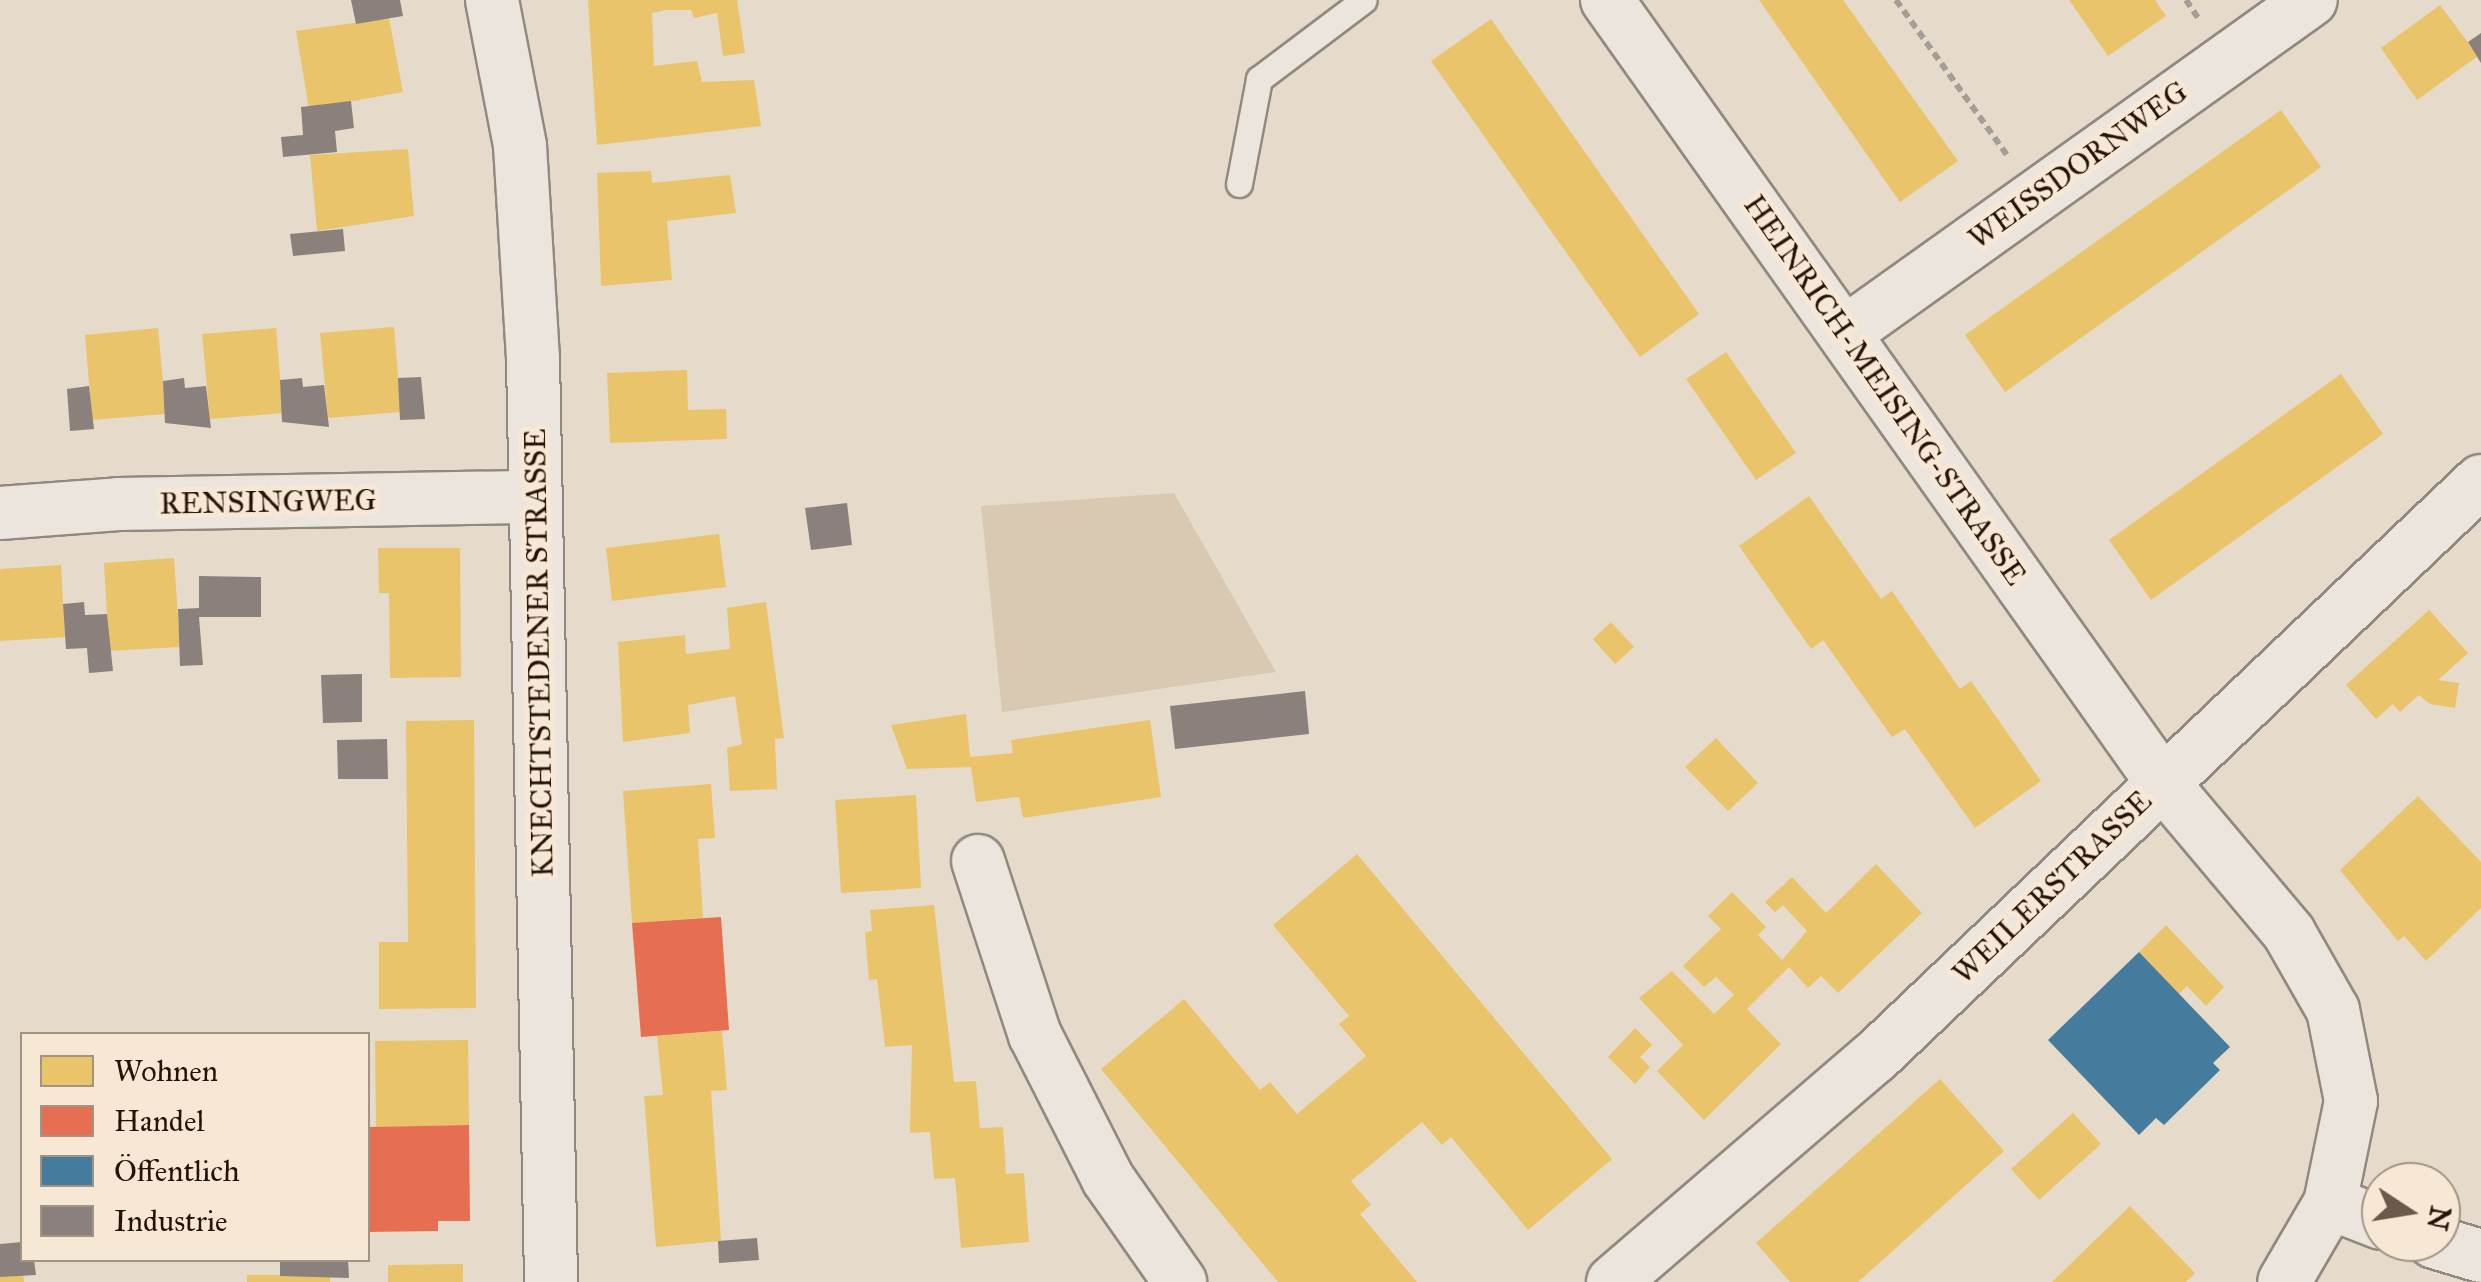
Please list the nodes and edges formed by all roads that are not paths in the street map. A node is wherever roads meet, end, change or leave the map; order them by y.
1 (1364, 0) edge
2 (1606, 0) edge
3 (2311, 0) edge
4 (497, 9) edge
5 (1240, 184) dead end
6 (1846, 332) junction
7 (2481, 480) edge
8 (536, 498) junction
9 (0, 512) edge
10 (2162, 782) junction
11 (978, 862) dead end
12 (2330, 1204) junction
13 (2361, 1216) edge
14 (551, 1282) edge
15 (1180, 1282) edge
16 (1613, 1282) edge
17 (2284, 1282) edge

1 - 5 lane
2 - 6 street, HEINRICH-MEISING-STRASSE
3 - 6 street, WEISSDORNWEG
4 - 8 street, KNECHTSTEDENER STRASSE
6 - 10 street, HEINRICH-MEISING-STRASSE
7 - 10 street, WEILERSTRASSE
8 - 9 street, RENSINGWEG
8 - 14 street, KNECHTSTEDENER STRASSE
10 - 12 street, HEINRICH-MEISING-STRASSE
10 - 16 street, WEILERSTRASSE
11 - 15 street
12 - 13 street
12 - 17 street, HEINRICH-MEISING-STRASSE

